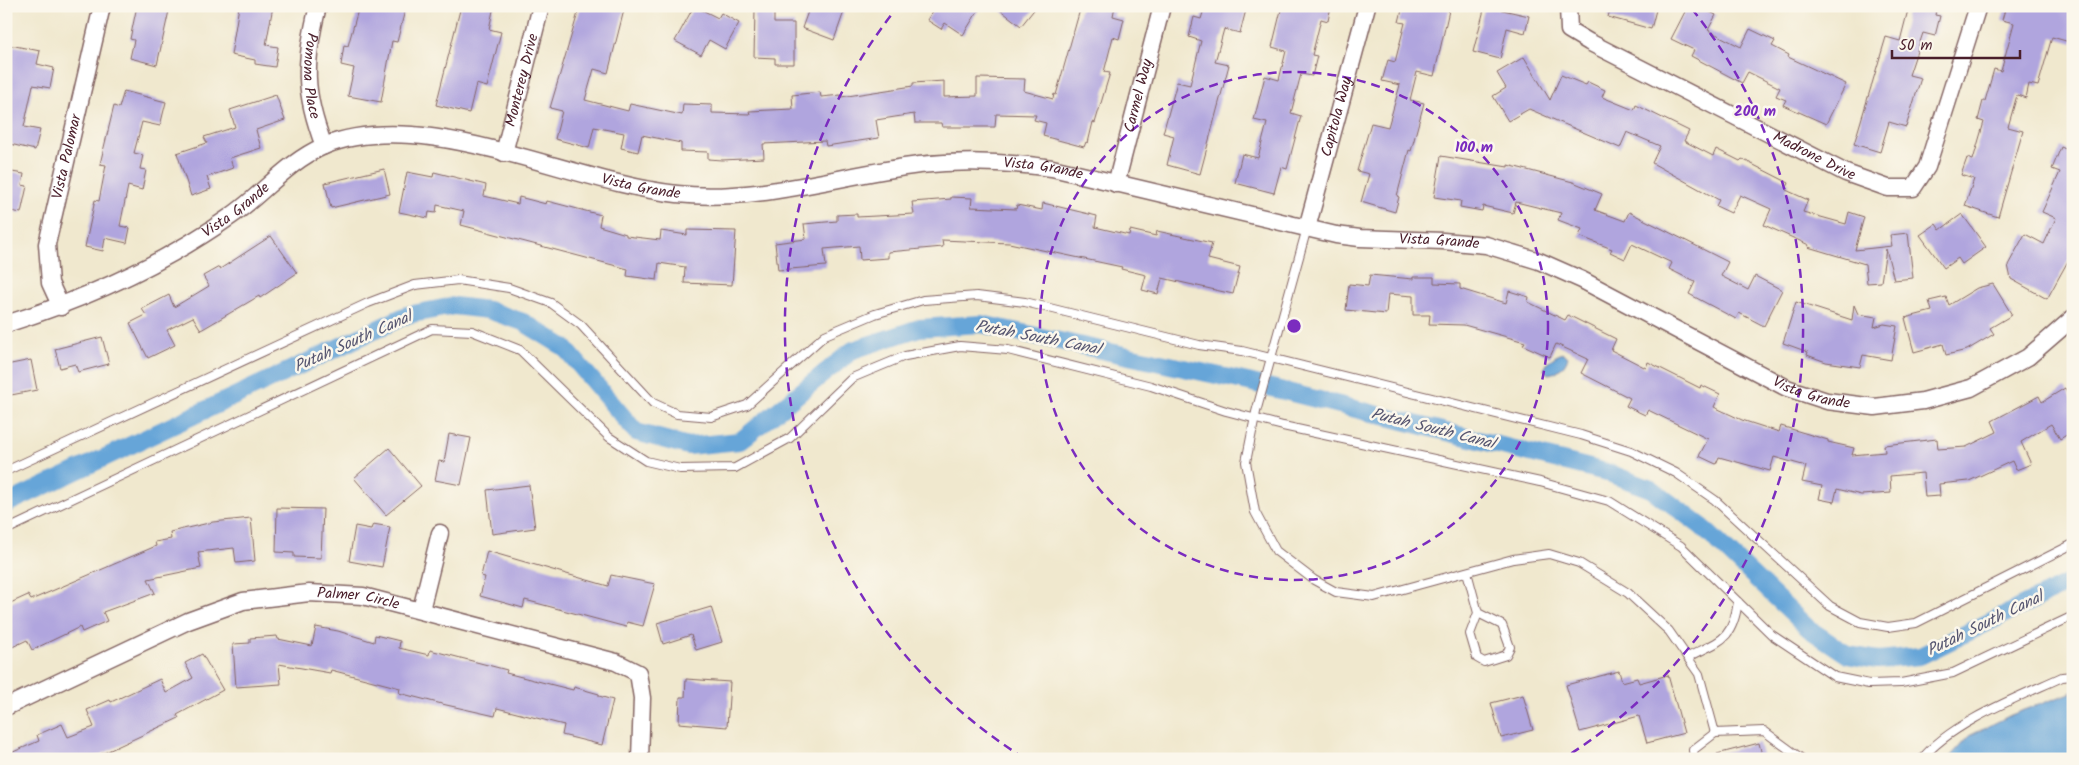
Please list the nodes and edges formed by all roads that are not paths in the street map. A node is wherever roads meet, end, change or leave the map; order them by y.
1 (102, 6) edge
2 (318, 6) edge
3 (541, 6) edge
4 (1162, 6) edge
5 (1367, 6) edge
6 (1568, 6) edge
7 (1978, 6) edge
8 (324, 146) junction
9 (504, 153) junction
10 (1116, 184) junction
11 (1307, 228) junction
12 (60, 307) junction
13 (2073, 318) edge
14 (6, 324) edge
15 (1271, 357) junction
16 (1256, 414) junction
17 (6, 471) edge
18 (6, 530) edge
19 (440, 533) dead end
20 (2073, 544) edge
21 (1467, 572) junction
22 (1738, 602) junction
23 (421, 610) junction
24 (1478, 613) junction
25 (2073, 616) edge
26 (1688, 657) junction
27 (2073, 676) edge
28 (6, 707) edge
29 (1715, 733) junction
30 (640, 759) edge
31 (1694, 759) edge
32 (1802, 759) edge
33 (1922, 759) edge

1 - 12 street, Vista Palomar
2 - 8 street, Pomona Place
3 - 9 street, Monterey Drive
4 - 10 street, Carmel Way
5 - 11 street, Capitola Way
6 - 7 street, Madrone Drive
8 - 9 street, Vista Grande
8 - 12 street, Vista Grande
9 - 10 street, Vista Grande
10 - 11 street, Vista Grande
11 - 13 street, Vista Grande
11 - 15 lane
12 - 14 street, Vista Grande
15 - 16 lane
15 - 17 lane
15 - 20 lane
16 - 18 lane
16 - 21 lane
16 - 22 lane
19 - 23 street
21 - 24 lane
21 - 26 lane
22 - 25 lane
22 - 26 lane
23 - 28 street, Palmer Circle
23 - 30 street, Palmer Circle
24 - 24 lane
26 - 29 lane
27 - 33 lane
29 - 31 lane
29 - 32 lane

